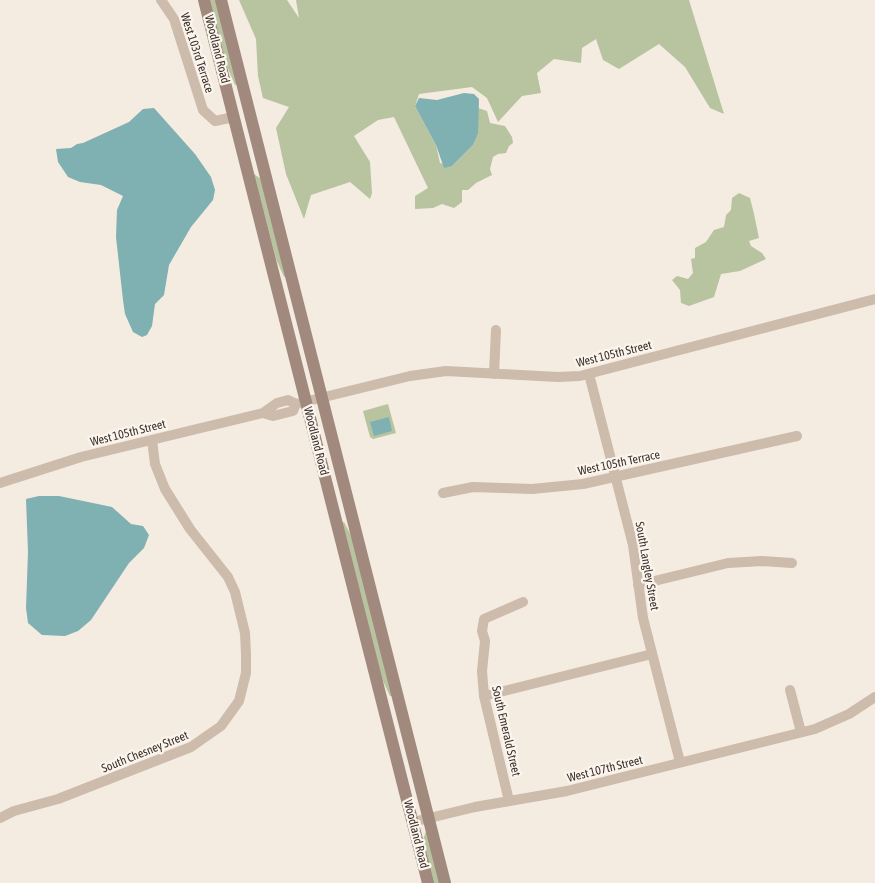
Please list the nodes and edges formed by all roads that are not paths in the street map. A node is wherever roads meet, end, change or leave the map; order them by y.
1 (161, 0) edge
2 (204, 0) edge
3 (221, 0) edge
4 (234, 117) junction
5 (241, 143) junction
6 (262, 162) junction
7 (875, 300) edge
8 (496, 330) dead end
9 (494, 374) junction
10 (589, 374) junction
11 (322, 398) junction
12 (302, 403) junction
13 (797, 436) dead end
14 (152, 440) junction
15 (615, 476) junction
16 (0, 483) edge
17 (443, 494) dead end
18 (792, 563) dead end
19 (638, 585) junction
20 (522, 602) dead end
21 (652, 654) junction
22 (790, 690) dead end
23 (484, 696) junction
24 (875, 697) edge
25 (801, 732) junction
26 (680, 762) junction
27 (509, 801) junction
28 (0, 818) edge
29 (429, 819) junction
30 (413, 822) junction
31 (428, 883) edge
32 (445, 883) edge

1 - 4 street, West 103rd Terrace
2 - 4 main road, Woodland Road
3 - 6 main road, Woodland Road
4 - 5 main road, Woodland Road
5 - 6 main road
5 - 12 main road, Woodland Road
6 - 11 main road, Woodland Road
7 - 10 street, West 105th Street
8 - 9 street
9 - 10 street, West 105th Street
9 - 11 street, West 105th Street
10 - 15 street, South Langley Street
11 - 12 street, West 105th Street
11 - 29 main road, Woodland Road
12 - 14 street, West 105th Street
12 - 30 main road, Woodland Road
13 - 15 street, West 105th Terrace
14 - 16 street, West 105th Street
14 - 28 street, South Chesney Street
15 - 17 street, West 105th Terrace
15 - 19 street, South Langley Street
18 - 19 street
19 - 21 street, South Langley Street
20 - 23 street, South Emerald Street
21 - 23 street
21 - 26 street, South Langley Street
22 - 25 street
23 - 27 street, South Emerald Street
24 - 25 street, West 107th Street
25 - 26 street, West 107th Street
26 - 27 street, West 107th Street
27 - 29 street, West 107th Street
29 - 30 street, West 107th Street
29 - 32 main road, Woodland Road
30 - 31 main road, Woodland Road

